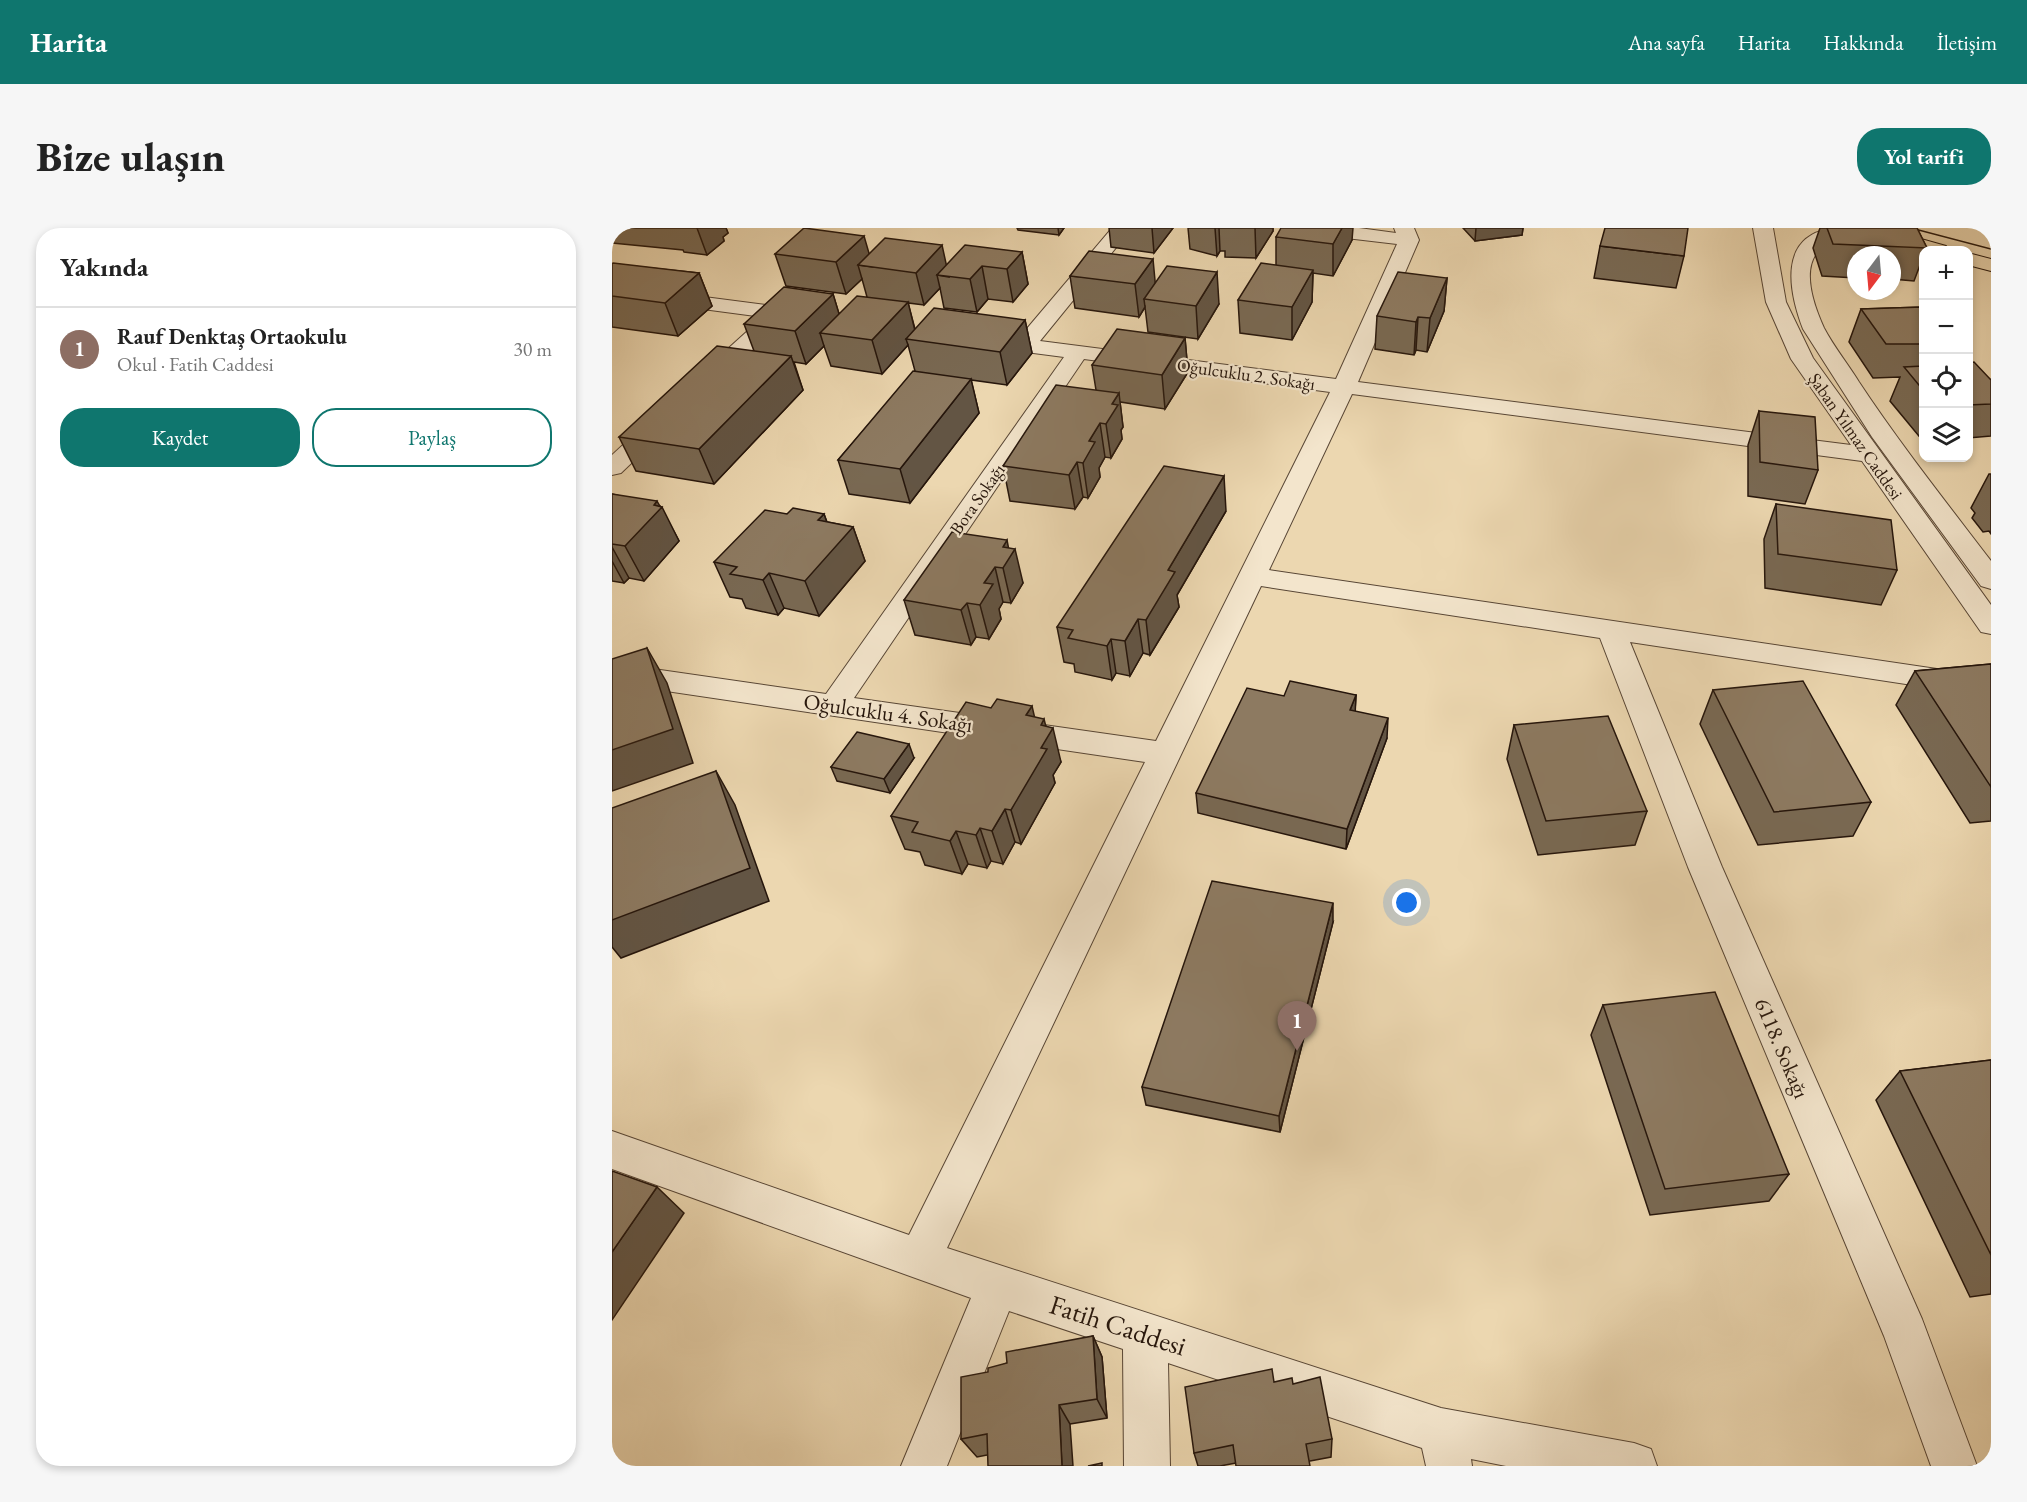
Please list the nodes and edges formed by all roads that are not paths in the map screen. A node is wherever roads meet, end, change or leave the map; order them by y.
1 (1122, 228) edge
2 (1312, 228) edge
3 (1763, 228) edge
4 (1864, 229) edge
5 (1407, 234) edge
6 (1925, 246) edge
7 (1973, 260) edge
8 (1991, 265) edge
9 (612, 291) edge
10 (780, 313) junction
11 (827, 319) edge
12 (967, 338) edge
13 (1025, 345) junction
14 (1078, 352) junction
15 (1344, 387) junction
16 (696, 390) edge
17 (679, 406) edge
18 (1869, 455) junction
19 (612, 468) edge
20 (1252, 576) junction
21 (1991, 580) edge
22 (1991, 625) edge
23 (1611, 630) junction
24 (612, 673) edge
25 (1991, 687) edge
26 (834, 705) junction
27 (1165, 754) junction
28 (612, 1150) edge
29 (919, 1260) junction
30 (997, 1286) junction
31 (1145, 1334) junction
32 (1445, 1449) edge
33 (924, 1466) edge
34 (1148, 1466) edge
35 (1634, 1466) edge
36 (1954, 1466) edge

1 - 13 street
2 - 5 street
3 - 18 street, Şaban Yılmaz Caddesi
4 - 6 main road
4 - 21 street, Şaban Yılmaz Caddesi
5 - 15 street
7 - 8 main road
9 - 10 street
10 - 11 street
10 - 16 street
12 - 13 street, Oğulcuklu 2. Sokağı
13 - 14 street, Oğulcuklu 2. Sokağı
14 - 15 street, Oğulcuklu 2. Sokağı
14 - 26 street, Bora Sokağı
15 - 18 street, Oğulcuklu 2. Sokağı
15 - 20 street
17 - 19 street
18 - 22 street, Şaban Yılmaz Caddesi
20 - 23 street
20 - 27 street
23 - 25 street
23 - 36 street, 6118. Sokağı
24 - 26 street, Oğulcuklu 4. Sokağı
26 - 27 street, Oğulcuklu 4. Sokağı
27 - 29 street
28 - 29 street, Fatih Caddesi
29 - 30 street, Fatih Caddesi
30 - 31 street, Fatih Caddesi
30 - 33 street
31 - 32 street, Fatih Caddesi
31 - 34 street
32 - 35 street, Fatih Caddesi

